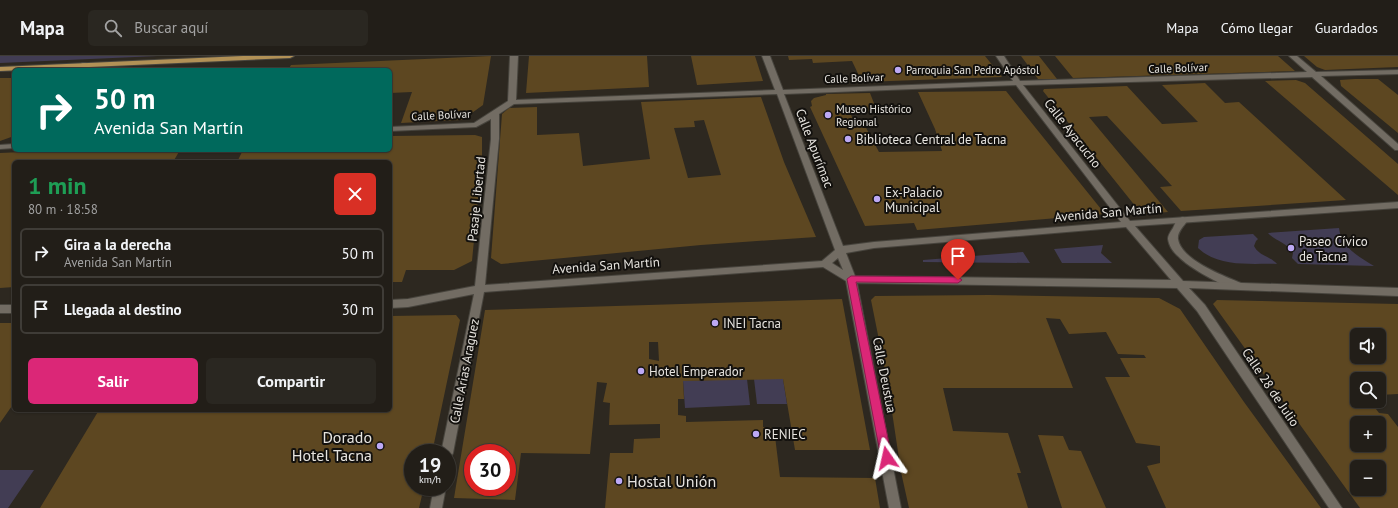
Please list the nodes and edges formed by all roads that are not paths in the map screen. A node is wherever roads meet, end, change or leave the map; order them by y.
1 (290, 56) edge
2 (514, 56) edge
3 (766, 56) edge
4 (1000, 56) edge
5 (1293, 56) edge
6 (83, 68) edge
7 (0, 69) edge
8 (12, 69) edge
9 (1398, 72) edge
10 (1315, 75) junction
11 (1018, 83) junction
12 (779, 92) junction
13 (512, 102) junction
14 (495, 113) junction
15 (392, 129) edge
16 (12, 146) edge
17 (0, 147) edge
18 (1398, 148) edge
19 (1398, 205) edge
20 (1183, 220) junction
21 (1128, 224) junction
22 (841, 250) junction
23 (825, 264) junction
24 (851, 279) junction
25 (1180, 284) junction
26 (1237, 286) junction
27 (480, 288) junction
28 (1398, 292) edge
29 (392, 304) edge
30 (0, 309) edge
31 (12, 309) edge
32 (449, 444) edge
33 (438, 496) edge
34 (436, 508) edge
35 (895, 508) edge
36 (1336, 508) edge

1 - 6 main road
2 - 13 street
3 - 12 street, Calle Apurímac
4 - 11 street, Calle Ayacucho
5 - 10 street
7 - 8 main road
9 - 10 street, Calle Bolívar
10 - 11 street, Calle Bolívar
10 - 18 street
11 - 12 street, Calle Bolívar
11 - 21 street, Calle Ayacucho
12 - 13 street, Calle Bolívar
12 - 22 street, Calle Apurímac
13 - 14 street, Calle Bolívar
14 - 15 street, Calle Bolívar
14 - 27 street, Pasaje Libertad
16 - 17 street
19 - 20 street, Avenida San Martín
20 - 21 street, Avenida San Martín
20 - 26 street
21 - 22 street, Avenida San Martín
21 - 25 street, Calle Ayacucho
22 - 23 street
22 - 24 street, Calle Deustua
23 - 24 street
23 - 27 street, Avenida San Martín
24 - 25 street
24 - 35 street, Calle Deustua
25 - 26 street
25 - 36 street, Calle 28 de Julio
26 - 28 street
27 - 29 street, Avenida San Martín
27 - 32 street, Calle Arias Araguez
30 - 31 street
33 - 34 street

